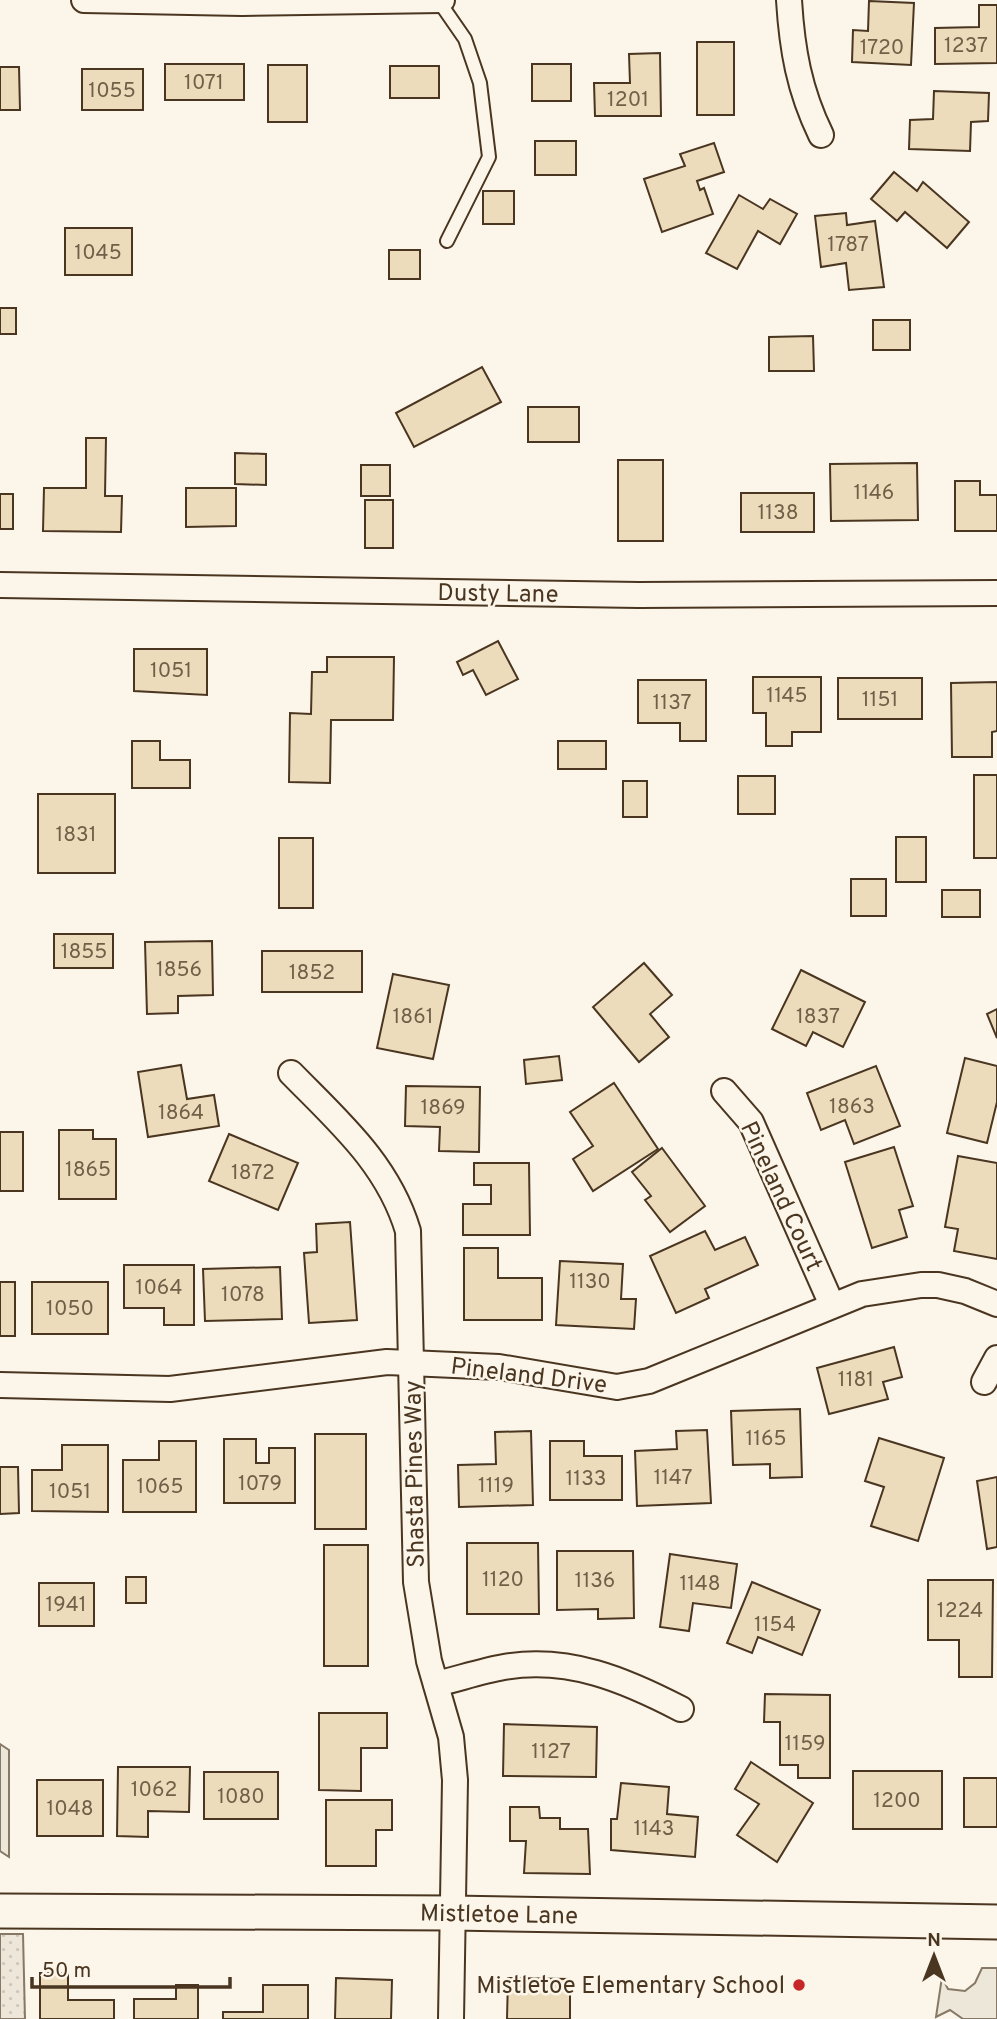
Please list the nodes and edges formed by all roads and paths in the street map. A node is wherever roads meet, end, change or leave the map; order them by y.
1 (83, 0) edge
2 (440, 0) edge
3 (789, 0) edge
4 (821, 135) dead end
5 (447, 241) dead end
6 (0, 585) edge
7 (997, 593) edge
8 (291, 1073) dead end
9 (724, 1091) dead end
10 (997, 1304) edge
11 (832, 1305) junction
12 (997, 1358) edge
13 (411, 1362) junction
14 (984, 1382) dead end
15 (0, 1385) edge
16 (436, 1684) junction
17 (681, 1709) dead end
18 (0, 1911) edge
19 (452, 1913) junction
20 (997, 1922) edge
21 (451, 2019) edge

1 - 2 street
2 - 5 lane
3 - 4 street
6 - 7 street, Dusty Lane
8 - 13 street, Shasta Pines Way
9 - 11 street, Pineland Court
10 - 11 street, Pineland Drive
11 - 13 street, Pineland Drive
12 - 14 street
13 - 15 street, Pineland Drive
13 - 16 street, Shasta Pines Way
16 - 17 street
16 - 19 street, Shasta Pines Way
18 - 19 street, Mistletoe Lane
19 - 20 street, Mistletoe Lane
19 - 21 street, Shasta Pines Way

